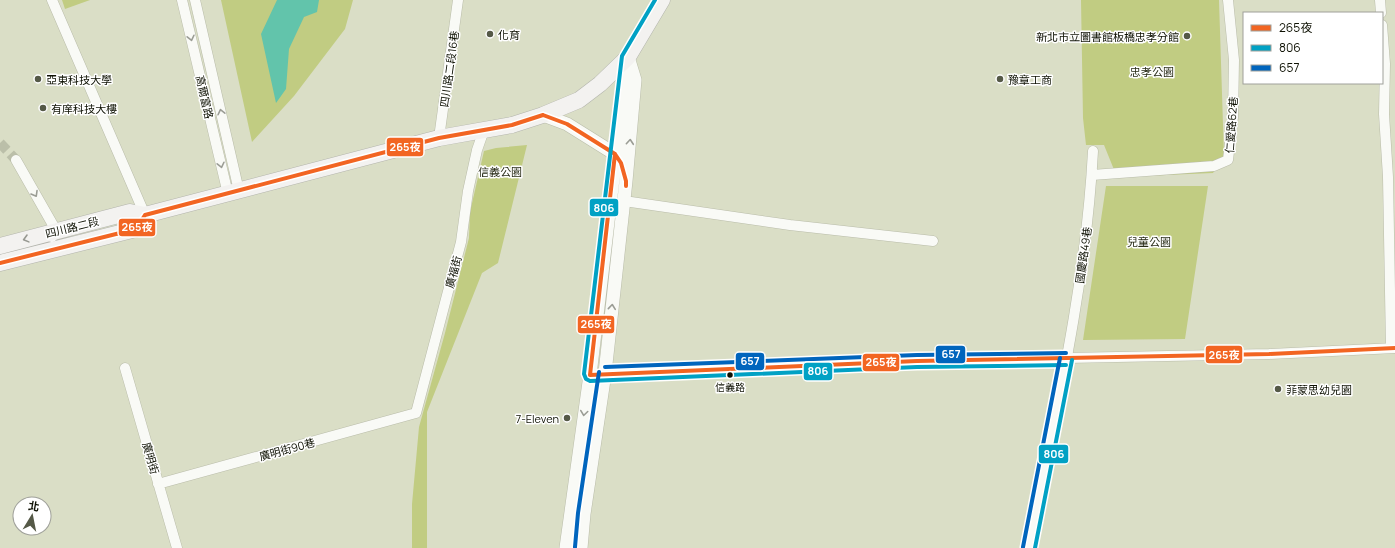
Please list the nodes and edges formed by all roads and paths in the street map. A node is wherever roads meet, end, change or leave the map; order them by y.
1 (52, 0) edge
2 (182, 0) edge
3 (195, 0) edge
4 (458, 0) edge
5 (662, 0) edge
6 (1228, 0) edge
7 (1380, 0) edge
8 (1381, 12) edge
9 (1383, 38) edge
10 (628, 57) junction
11 (543, 116) junction
12 (484, 130) junction
13 (439, 138) junction
14 (1093, 151) dead end
15 (615, 154) junction
16 (16, 160) tunnel mouth
17 (1092, 175) junction
18 (626, 181) junction
19 (234, 192) junction
20 (624, 202) junction
21 (145, 215) junction
22 (53, 232) junction
23 (933, 241) dead end
24 (0, 246) edge
25 (51, 250) junction
26 (0, 263) edge
27 (1393, 348) edge
28 (1066, 359) junction
29 (125, 368) dead end
30 (605, 373) junction
31 (590, 375) junction
32 (416, 413) joint
33 (158, 484) junction
34 (177, 548) edge
35 (566, 548) edge
36 (581, 548) edge
37 (1030, 548) edge

1 - 21 street
2 -> 19 street, 高爾富路
19 -> 3 street, 高爾富路
4 - 13 street, 四川路二段16巷
5 - 10 main road, 四川路二段
6 - 17 street, 仁愛路62巷
7 - 8 street
9 - 27 street
10 - 11 main road, 四川路二段
10 - 15 street
18 -> 10 street
11 - 12 main road, 四川路二段
11 - 15 street
12 - 13 main road, 四川路二段
12 - 32 street, 廣福街
13 - 19 main road, 四川路二段
14 - 17 street, 國慶路49巷
15 - 18 street
15 - 31 street
16 -> 22 street
17 - 28 street, 國慶路49巷
18 - 20 street
19 - 21 main road, 四川路二段
20 - 23 street
30 -> 20 street
21 - 22 main road, 四川路二段
21 - 25 main road, 四川路二段
22 -> 24 main road, 四川路二段
22 - 25 street
25 - 26 main road, 四川路二段
27 - 28 street
28 - 30 street
28 - 37 street, 國慶路49巷
29 - 33 street, 廣明街
30 - 31 street
30 - 36 street
31 -> 35 street
32 - 33 street, 廣明街90巷
33 - 34 street, 廣明街

